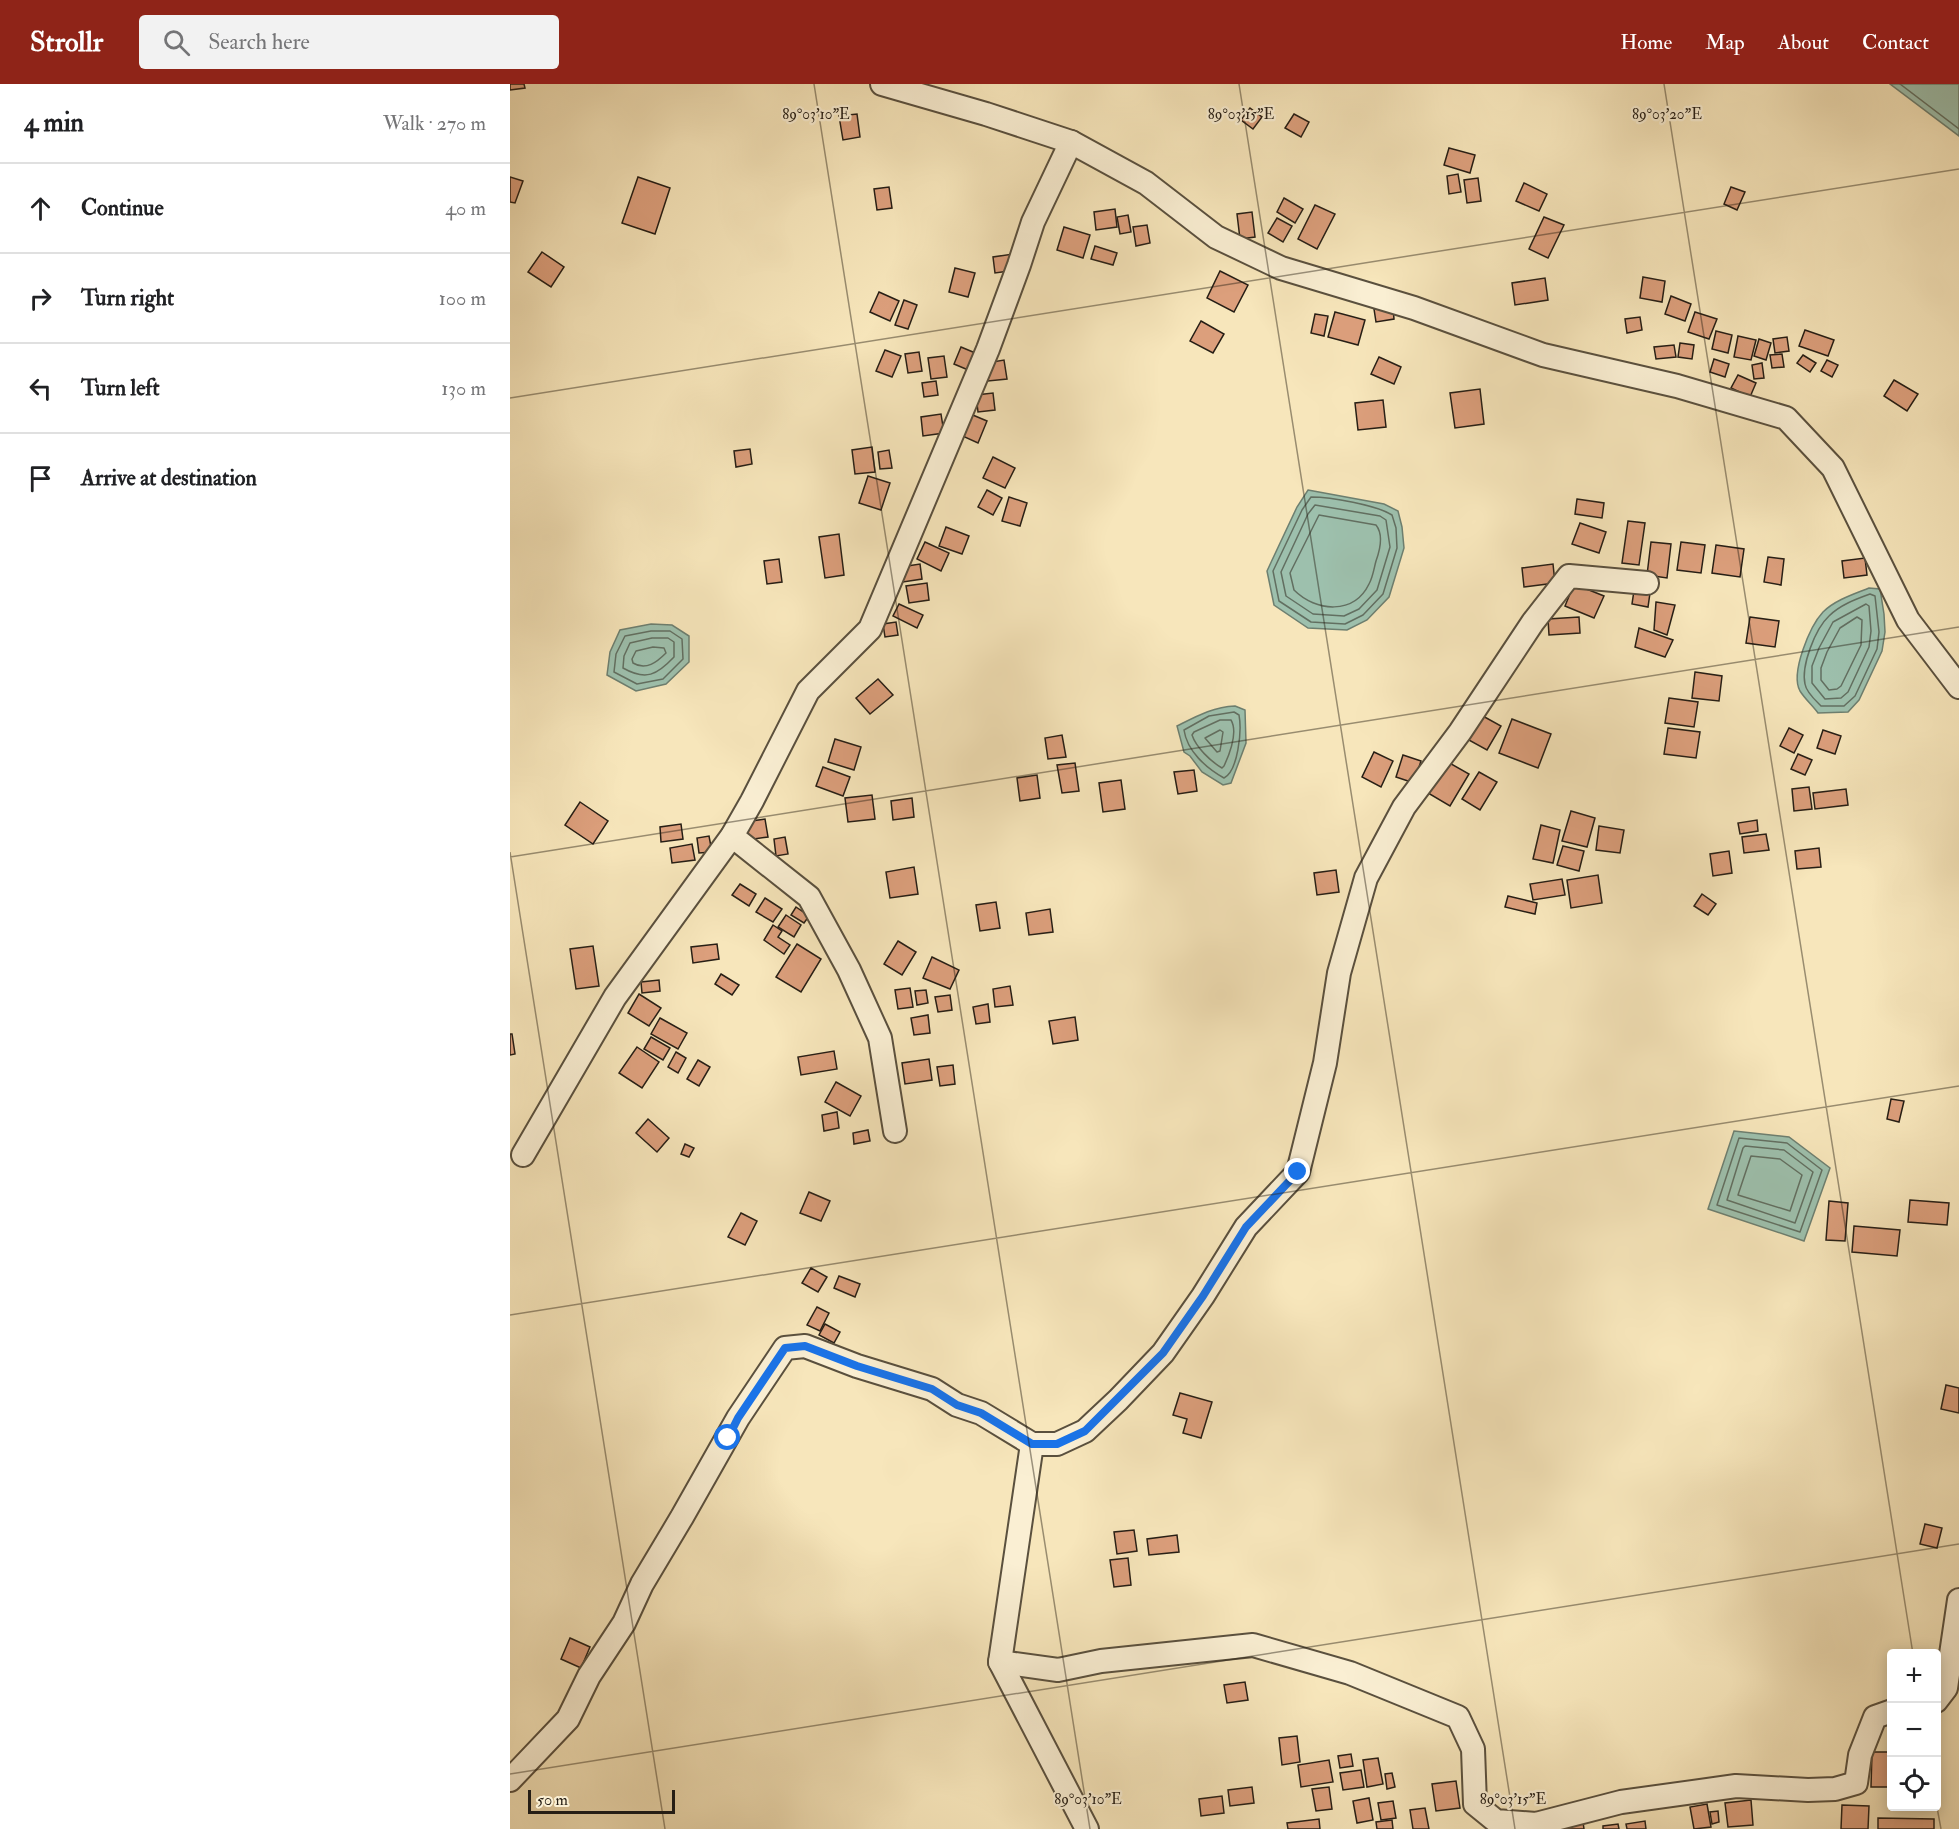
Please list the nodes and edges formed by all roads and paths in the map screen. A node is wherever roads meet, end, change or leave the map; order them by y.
1 (882, 84) edge
2 (1071, 142) junction
3 (1647, 583) dead end
4 (1959, 687) edge
5 (732, 836) junction
6 (895, 1131) dead end
7 (523, 1155) dead end
8 (1032, 1444) junction
9 (1959, 1600) edge
10 (1000, 1662) junction
11 (1941, 1694) edge
12 (1887, 1713) edge
13 (510, 1780) edge
14 (1087, 1829) edge

1 - 2 street
2 - 4 street
2 - 5 street
3 - 8 street
5 - 6 street
5 - 7 street
8 - 10 street
8 - 13 street
9 - 11 street
10 - 12 street
10 - 14 street

